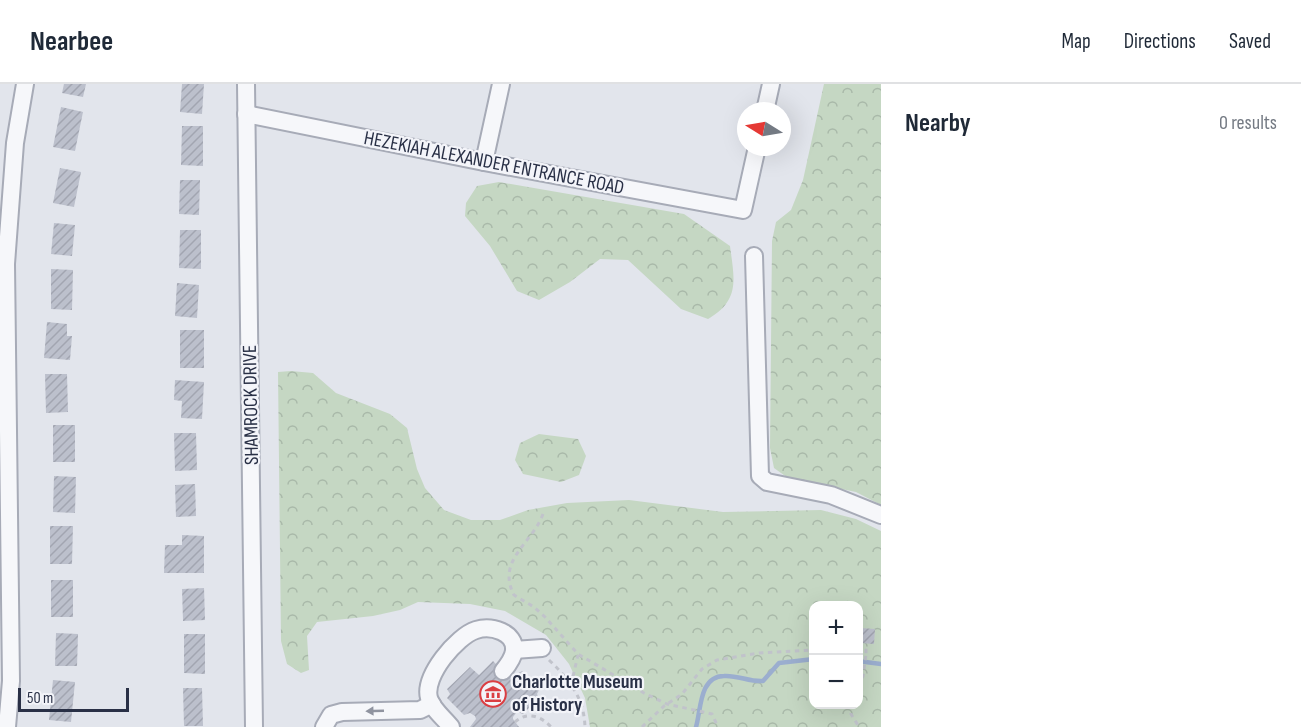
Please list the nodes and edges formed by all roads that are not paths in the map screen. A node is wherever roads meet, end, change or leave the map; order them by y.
1 (25, 84) edge
2 (246, 84) edge
3 (501, 84) edge
4 (771, 84) edge
5 (767, 102) edge
6 (246, 114) junction
7 (755, 156) edge
8 (484, 162) junction
9 (754, 256) dead end
10 (881, 515) edge
11 (539, 648) road end
12 (514, 650) junction
13 (503, 670) dead end
14 (432, 704) junction
15 (7, 727) edge
16 (254, 727) edge
17 (324, 727) edge
18 (451, 727) edge

1 - 15 street
2 - 6 street, SHAMROCK DRIVE
3 - 8 street
4 - 5 street
6 - 8 street, HEZEKIAH ALEXANDER ENTRANCE ROAD
6 - 16 street, SHAMROCK DRIVE
7 - 8 street, HEZEKIAH ALEXANDER ENTRANCE ROAD
9 - 10 street
11 - 12 street
12 - 13 street
12 - 14 street
14 -> 17 street
14 - 18 street

